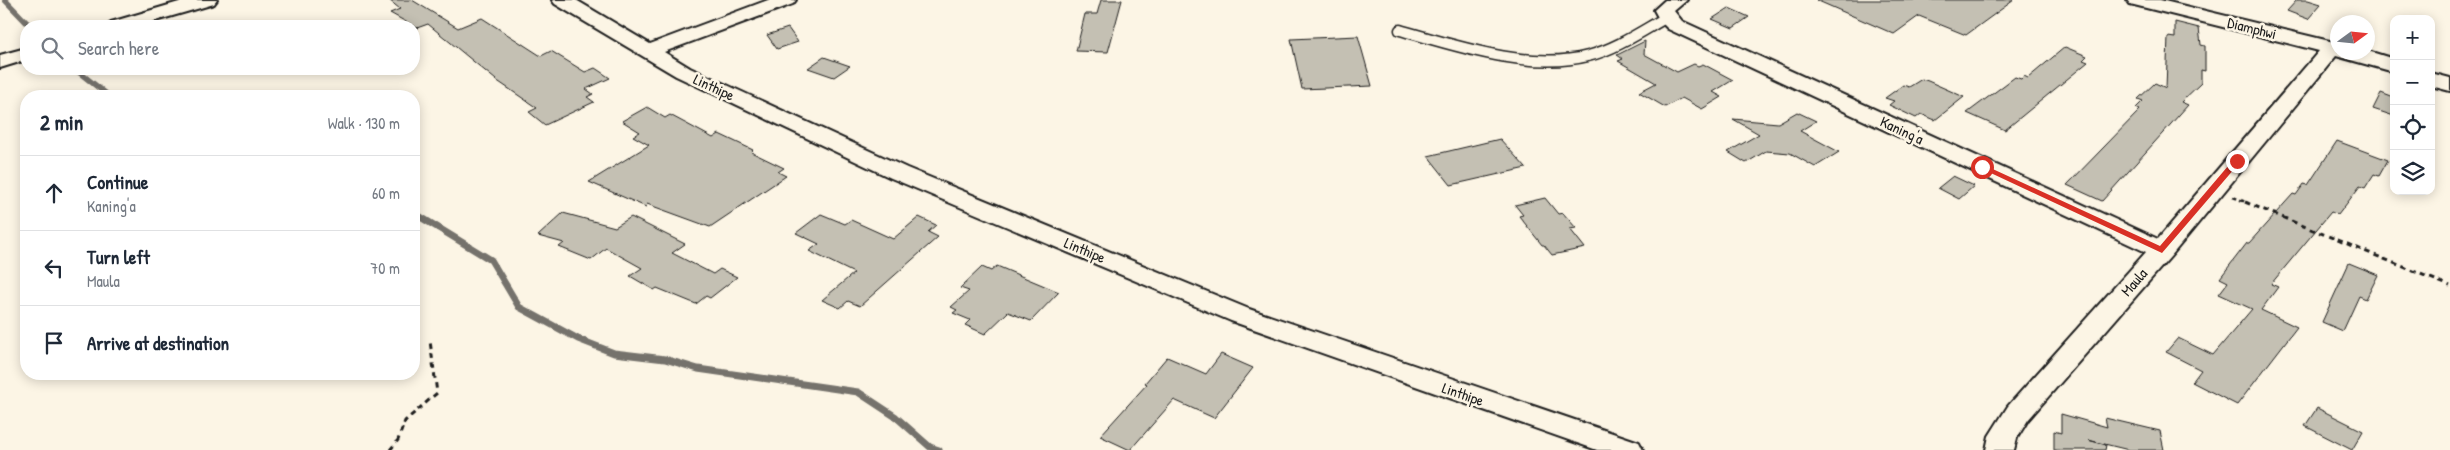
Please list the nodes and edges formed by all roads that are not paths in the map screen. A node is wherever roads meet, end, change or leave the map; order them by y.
1 (207, 0) edge
2 (562, 0) edge
3 (786, 0) edge
4 (2138, 0) edge
5 (1672, 9) edge
6 (139, 20) edge
7 (1400, 30) dead end
8 (2330, 48) edge
9 (647, 52) junction
10 (20, 56) edge
11 (2330, 60) edge
12 (2373, 60) edge
13 (0, 62) edge
14 (2390, 65) edge
15 (2435, 80) edge
16 (2450, 85) edge
17 (2162, 250) junction
18 (1630, 450) edge
19 (2000, 450) edge

1 - 6 street
2 - 9 street, Linthipe
3 - 9 street
4 - 8 street, Diamphwi
5 - 7 lane
5 - 17 street, Kaning'a
9 - 18 street, Linthipe
10 - 13 street
11 - 17 street, Maula
12 - 14 street, Diamphwi
15 - 16 street
17 - 19 street, Maula

